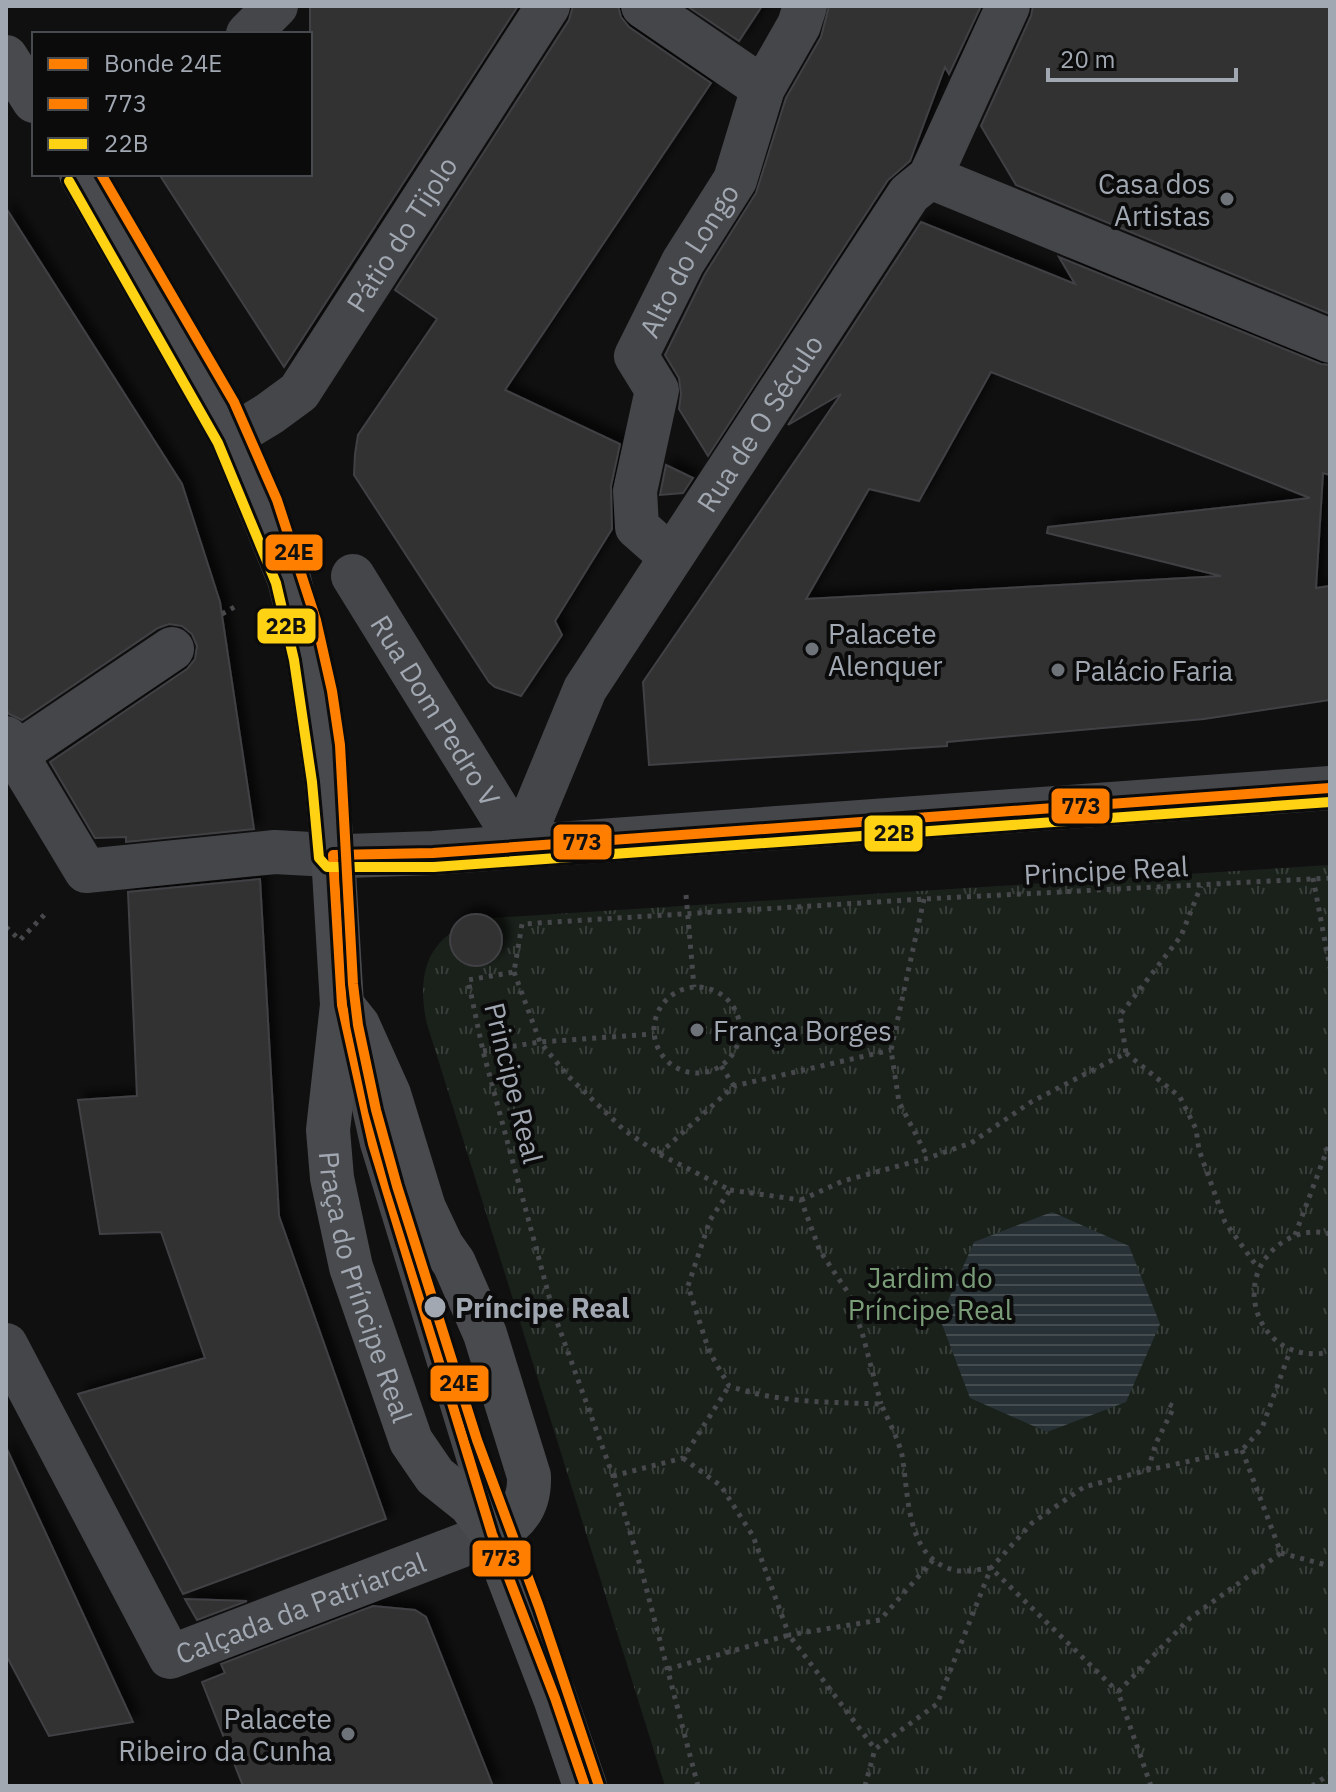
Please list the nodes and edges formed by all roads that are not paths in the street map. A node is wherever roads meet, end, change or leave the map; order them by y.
1 (276, 6) edge
2 (548, 6) edge
3 (643, 6) edge
4 (805, 6) edge
5 (1008, 6) edge
6 (250, 32) edge
7 (6, 57) edge
8 (763, 88) junction
9 (32, 98) edge
10 (930, 177) junction
11 (93, 180) edge
12 (1330, 341) edge
13 (231, 437) junction
14 (671, 557) junction
15 (353, 576) dead end
16 (172, 649) dead end
17 (9, 751) edge
18 (1330, 788) edge
19 (520, 846) junction
20 (333, 855) junction
21 (342, 1005) junction
22 (6, 1345) edge
23 (492, 1534) junction
24 (585, 1786) edge

1 - 6 street
2 - 13 street, Pátio do Tijolo
3 - 8 street
4 - 8 street, Alto do Longo
5 - 10 street, Rua de O Século
7 - 9 main road
8 - 14 street, Alto do Longo
10 - 12 street
10 - 14 street, Rua de O Século
11 - 13 main road
13 - 20 main road
14 - 19 street, Rua de O Século
15 - 19 street, Rua Dom Pedro V
16 - 17 street
17 - 20 street
18 - 19 street
19 - 20 street
20 - 21 main road, Praça do Príncipe Real
21 - 23 main road, Praça do Príncipe Real
21 - 23 main road
22 - 23 street, Calçada da Patriarcal
23 - 24 main road, Praça do Príncipe Real

